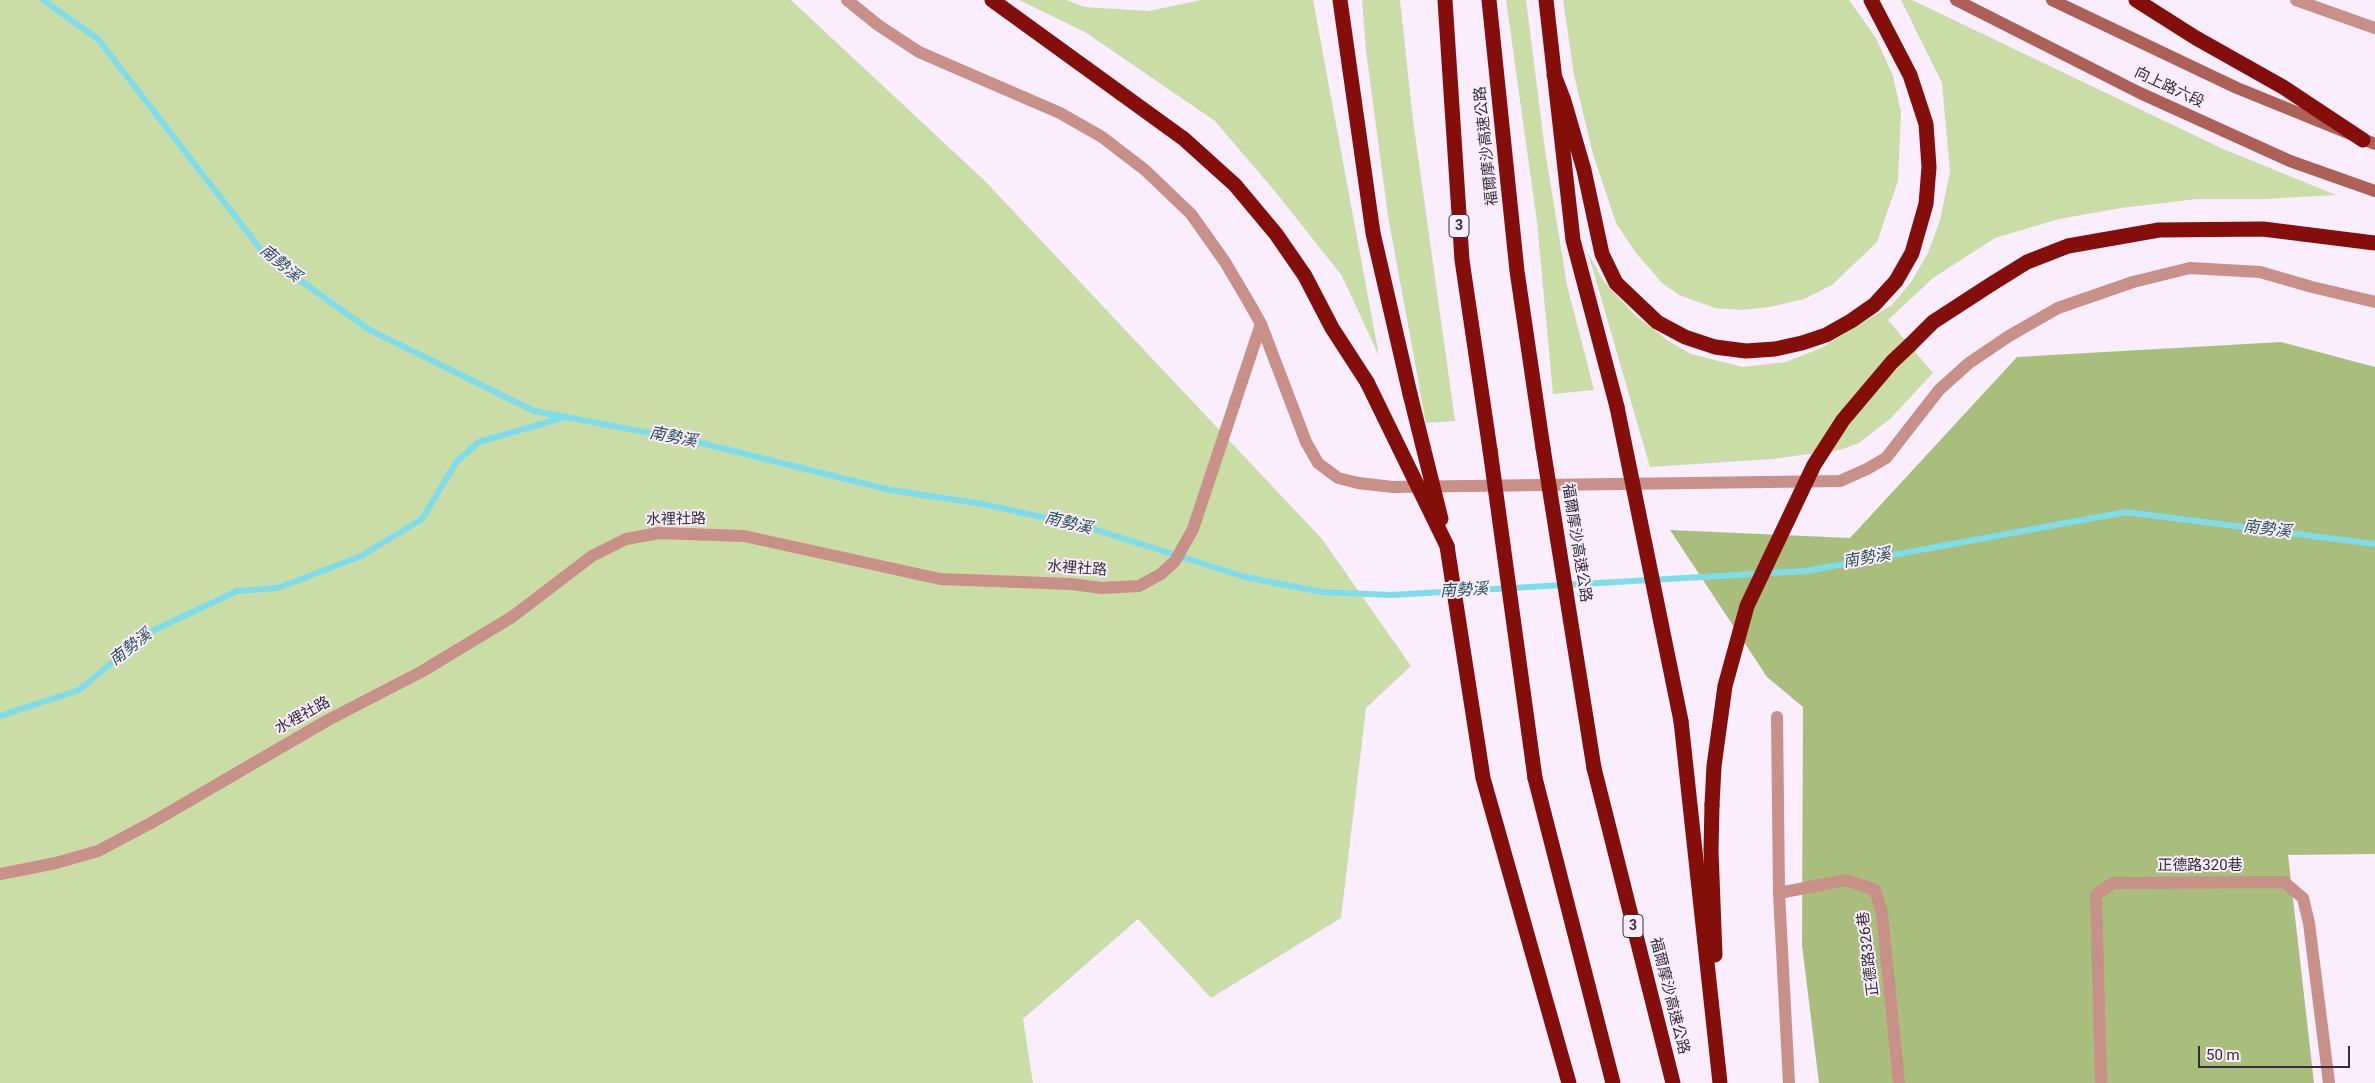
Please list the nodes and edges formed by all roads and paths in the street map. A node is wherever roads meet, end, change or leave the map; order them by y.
1 (847, 0) edge
2 (992, 0) edge
3 (1340, 0) edge
4 (1445, 0) edge
5 (1489, 0) edge
6 (1546, 0) edge
7 (1871, 0) edge
8 (1956, 0) edge
9 (2052, 0) edge
10 (2136, 0) edge
11 (2296, 0) edge
12 (2375, 28) edge
13 (1554, 75) junction
14 (2369, 142) edge
15 (2375, 190) edge
16 (2375, 243) edge
17 (2375, 302) edge
18 (1261, 324) junction
19 (1448, 546) junction
20 (1777, 717) dead end
21 (0, 874) edge
22 (1779, 893) junction
23 (1716, 1052) junction
24 (1569, 1083) edge
25 (1613, 1083) edge
26 (1673, 1083) edge
27 (1720, 1083) edge
28 (1789, 1083) edge
29 (1899, 1083) edge
30 (2101, 1083) edge
31 (2329, 1083) edge

1 - 18 street
2 - 19 highway, bridge
3 - 19 highway, bridge
4 - 25 highway, 福爾摩沙高速公路 / 3, bridge
5 - 26 highway, 福爾摩沙高速公路 / 3, bridge
6 - 13 highway
7 - 13 highway
8 - 15 main road, 向上路六段
9 - 14 main road, 向上路六段
10 - 14 highway
11 - 12 street
13 - 23 highway, bridge
16 - 23 highway, bridge
17 - 18 street
18 - 21 street, 水裡社路
19 - 24 highway
20 - 22 street
22 - 28 street
22 - 29 street, 正德路326巷
23 - 27 highway
30 - 31 street, 正德路320巷

